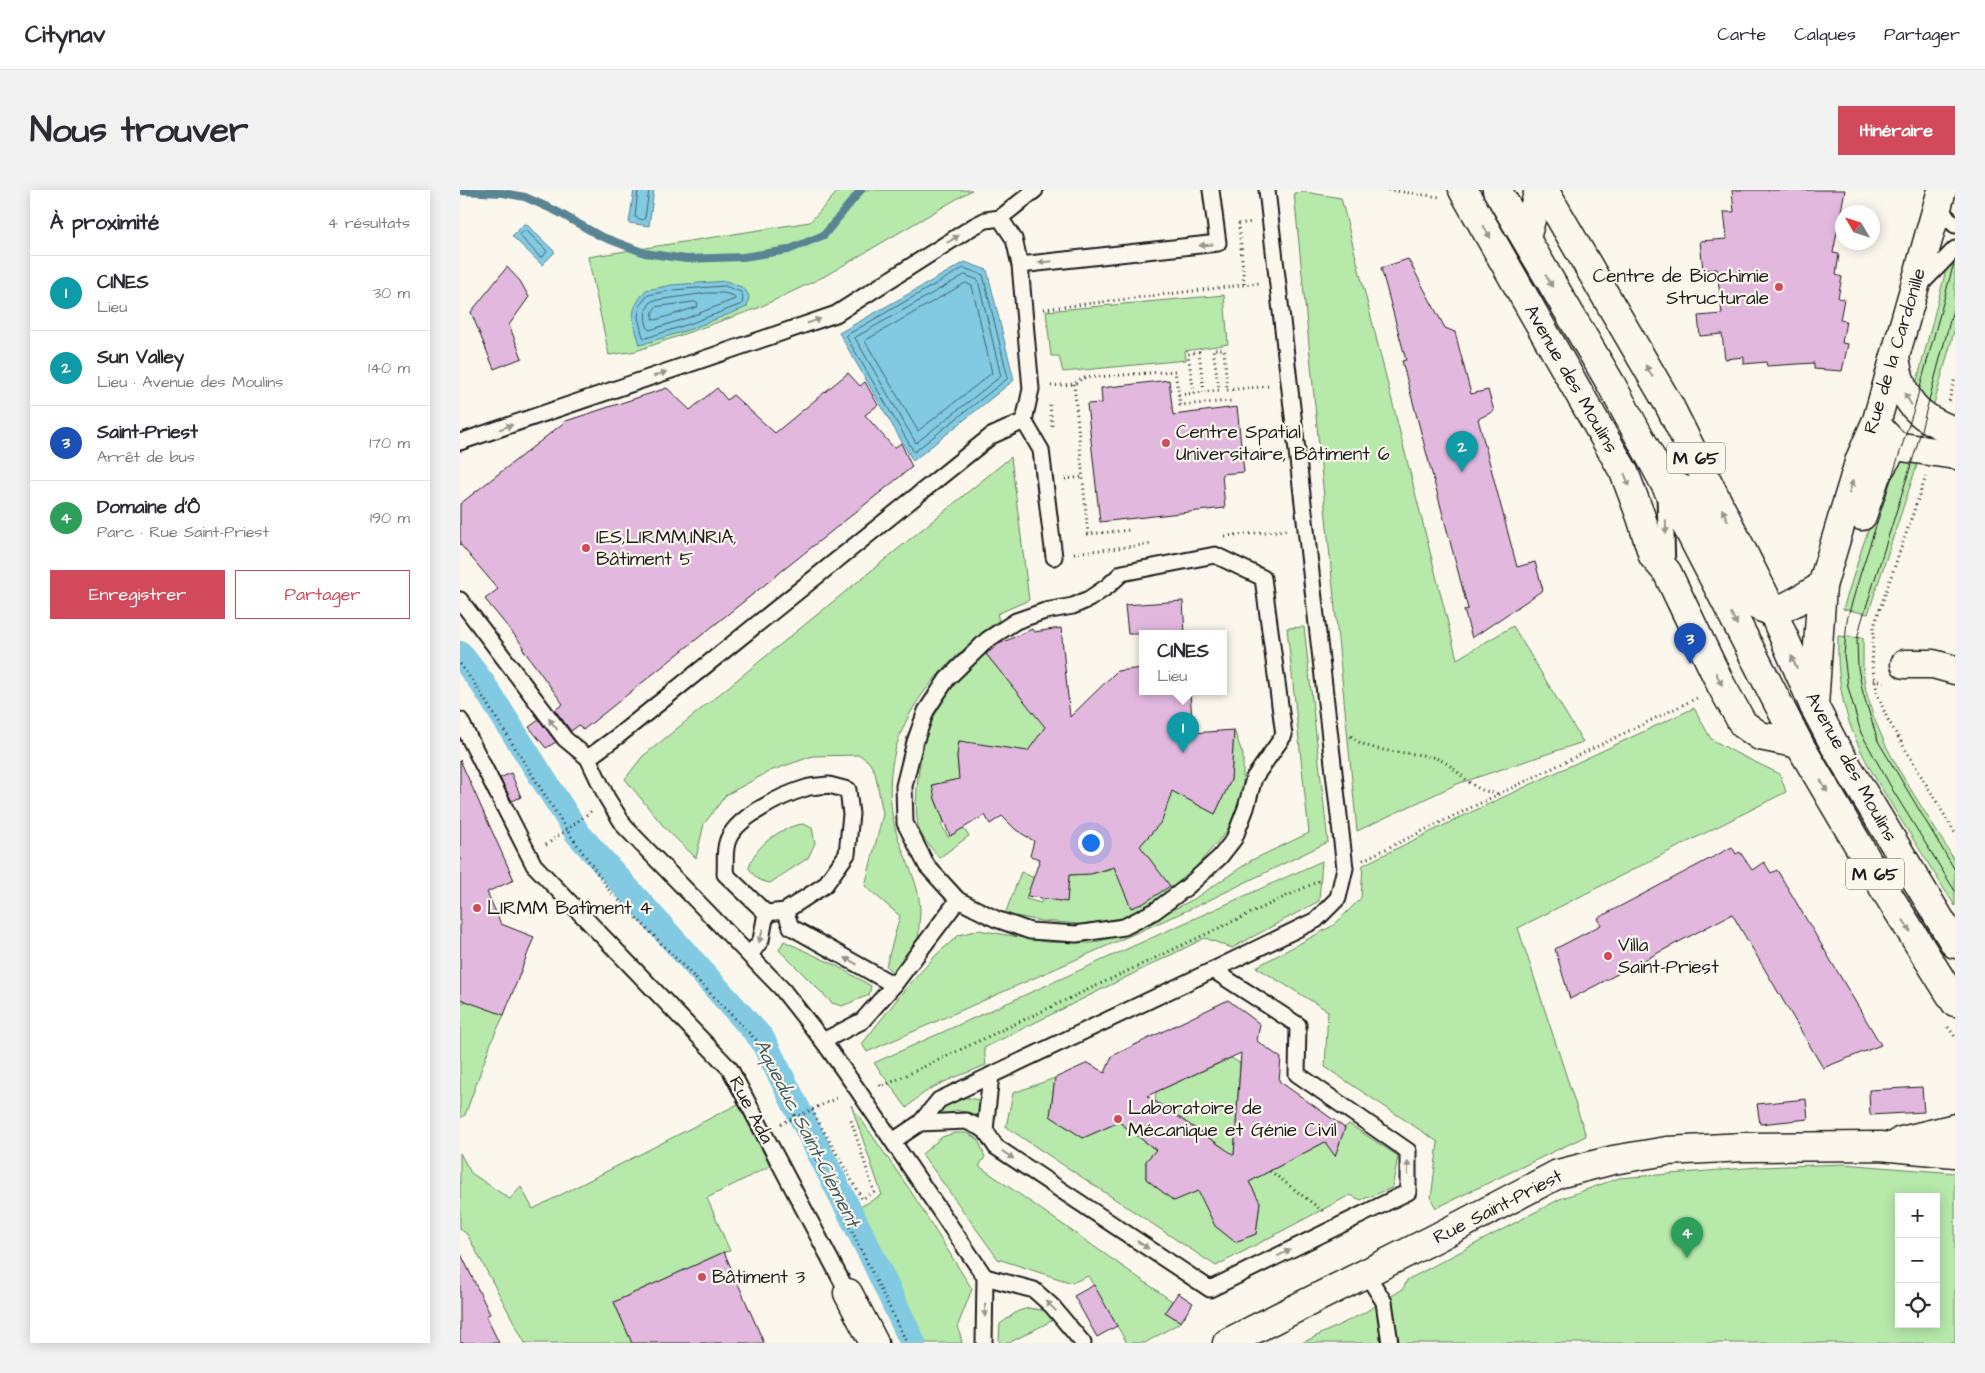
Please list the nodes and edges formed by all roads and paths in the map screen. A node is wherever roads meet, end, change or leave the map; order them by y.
1 (1035, 190) edge
2 (1211, 190) edge
3 (1267, 190) edge
4 (1388, 190) edge
5 (1498, 190) edge
6 (1539, 190) edge
7 (1544, 190) edge
8 (1454, 194) edge
9 (1944, 208) edge
10 (1000, 218) junction
11 (1526, 238) junction
12 (1955, 249) edge
13 (1020, 265) junction
14 (1277, 280) junction
15 (1912, 293) junction
16 (1039, 309) dead end
17 (1895, 356) junction
18 (1955, 378) edge
19 (1074, 384) junction
20 (1289, 384) junction
21 (1048, 387) junction
22 (1031, 389) junction
23 (1219, 390) junction
24 (1227, 390) junction
25 (1204, 392) junction
26 (1194, 393) junction
27 (1179, 395) junction
28 (1231, 401) dead end
29 (1948, 405) dead end
30 (1877, 420) junction
31 (1024, 421) junction
32 (1955, 431) edge
33 (1053, 433) dead end
34 (460, 442) edge
35 (1895, 445) junction
36 (1955, 455) edge
37 (1928, 471) dead end
38 (1664, 482) junction
39 (1306, 528) junction
40 (1131, 530) dead end
41 (1220, 537) dead end
42 (1835, 540) junction
43 (1153, 544) dead end
44 (1060, 555) joint
45 (1667, 572) junction
46 (1822, 586) junction
47 (460, 600) edge
48 (1772, 610) junction
49 (460, 664) edge
50 (1905, 664) dead end
51 (1955, 670) edge
52 (1704, 695) dead end
53 (1814, 706) junction
54 (1327, 713) junction
55 (460, 720) edge
56 (1799, 744) junction
57 (588, 758) junction
58 (1499, 794) junction
59 (597, 806) dead end
60 (1955, 833) edge
61 (1345, 868) junction
62 (958, 900) junction
63 (785, 910) junction
64 (766, 914) junction
65 (1955, 944) edge
66 (750, 955) junction
67 (1213, 970) junction
68 (894, 985) junction
69 (1955, 1002) edge
70 (823, 1041) junction
71 (991, 1075) junction
72 (850, 1092) junction
73 (812, 1110) junction
74 (797, 1117) dead end
75 (920, 1123) junction
76 (1955, 1128) edge
77 (985, 1130) junction
78 (893, 1141) junction
79 (1880, 1146) junction
80 (1955, 1153) edge
81 (1270, 1171) dead end
82 (1342, 1225) junction
83 (1366, 1273) junction
84 (985, 1277) junction
85 (848, 1293) joint
86 (874, 1343) edge
87 (984, 1343) edge
88 (1083, 1343) edge
89 (1227, 1343) edge
90 (1390, 1343) edge

1 - 10 lane
2 -> 13 lane
3 - 14 lane
4 - 8 path
5 - 11 street, Avenue des Moulins / M 65
6 - 11 street
48 -> 7 street, Avenue des Moulins / M 65
8 -> 45 street, Avenue des Moulins
9 - 15 street, Rue de la Cardonille
10 - 13 lane
34 -> 10 lane
11 -> 38 street, Avenue des Moulins / M 65
12 - 15 lane
13 - 22 lane
14 - 16 path
14 - 20 lane
15 - 17 street, Rue de la Cardonille
17 - 30 street, Rue de la Cardonille
32 -> 17 street
18 - 29 path
19 - 21 path
19 - 27 path
19 - 40 path
20 - 24 path
20 - 39 lane
21 - 22 path
21 - 33 path
22 - 31 lane
23 - 24 path
23 - 24 path
23 - 25 path
25 - 26 path
25 - 26 path
26 - 27 path
27 - 28 path
30 - 35 street
42 -> 30 street, Rue de la Cardonille
31 - 44 lane
31 - 57 lane
35 - 36 street
35 - 42 street, Rue de la Cardonille
37 - 60 path
38 -> 45 lane, Avenue des Moulins
38 - 48 street
38 -> 56 street, Avenue des Moulins / M 65
39 - 41 path
39 - 54 lane
42 - 46 street, Rue de la Cardonille
43 - 44 path
45 -> 56 street, Avenue des Moulins
46 - 48 street
46 - 53 street, Rue de la Cardonille
57 -> 47 lane
53 -> 48 street, Avenue des Moulins / M 65
49 - 59 path
50 - 51 street
52 - 58 path
53 - 65 street, Avenue des Moulins / M 65
54 - 58 path
54 - 61 lane
55 - 85 lane, Rue Ada
56 -> 69 street, Avenue des Moulins / M 65
57 - 66 lane
58 - 61 path
61 - 67 lane
61 - 72 path
62 - 62 lane
62 - 68 lane
63 - 64 lane
63 - 64 lane
68 -> 63 lane
64 -> 66 lane
66 - 70 lane
67 - 71 lane
82 -> 67 lane
68 - 70 lane
70 - 72 lane
71 - 75 lane
71 - 77 lane
72 - 73 path
72 - 73 path
72 - 78 lane
73 - 74 path
75 - 77 lane
75 - 78 lane
76 - 79 street, Rue Saint-Priest
77 -> 82 lane
78 - 84 lane
79 - 80 street, Rue Saint-Priest
79 - 83 street, Rue Saint-Priest
81 - 82 path
83 - 89 street, Rue Saint-Priest
83 - 90 lane
84 -> 87 lane
88 -> 84 lane
85 - 86 street, Rue Ada

